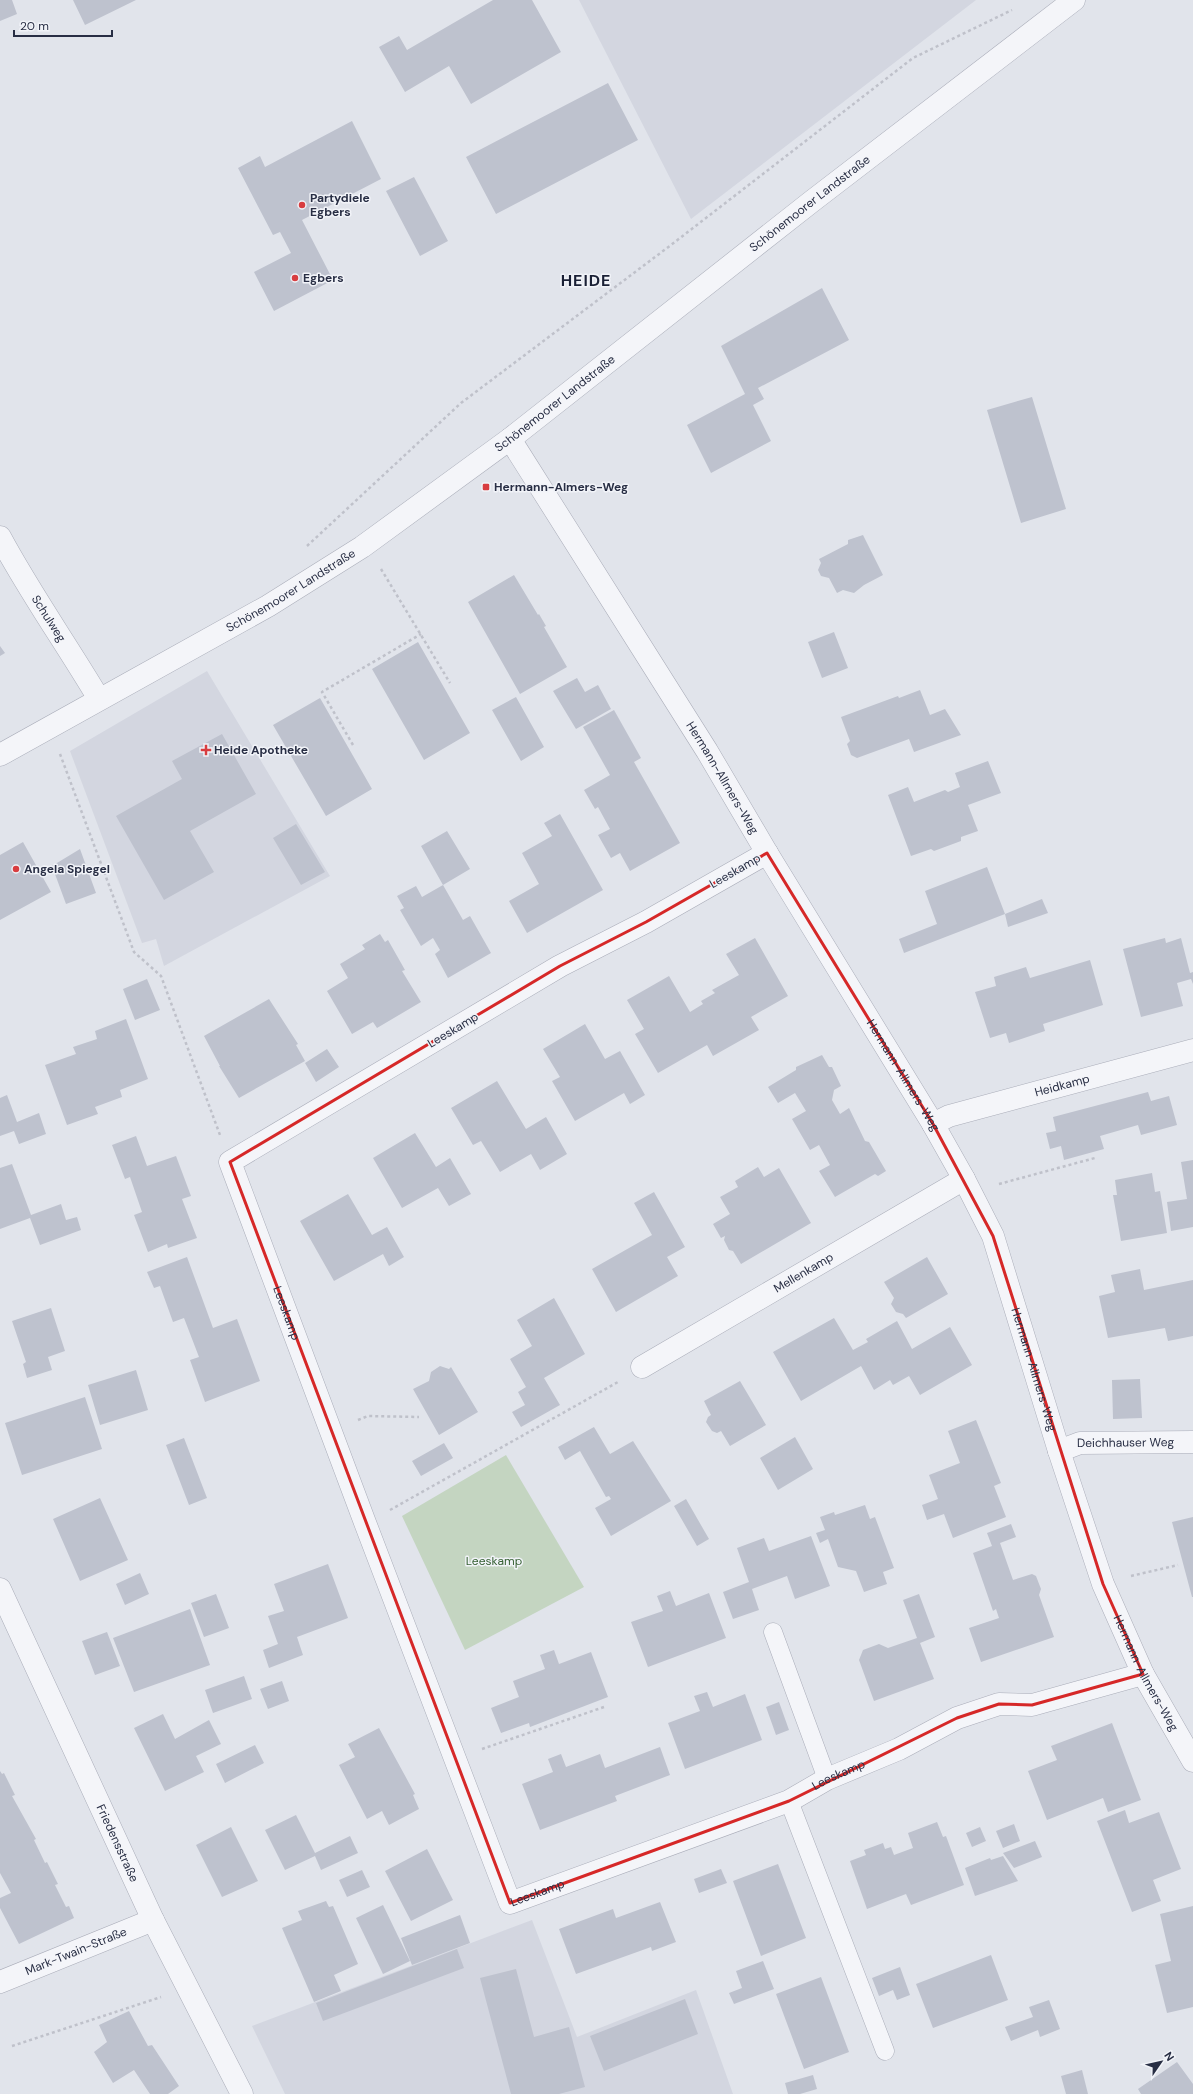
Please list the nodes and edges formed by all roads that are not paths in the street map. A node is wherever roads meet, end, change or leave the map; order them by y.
1 (1074, 0) edge
2 (510, 439) junction
3 (0, 537) edge
4 (99, 699) junction
5 (0, 755) edge
6 (767, 853) junction
7 (1193, 1050) edge
8 (933, 1124) junction
9 (968, 1187) junction
10 (642, 1367) road end
11 (1193, 1442) edge
12 (1059, 1450) junction
13 (0, 1589) edge
14 (773, 1632) dead end
15 (1143, 1674) junction
16 (1193, 1761) edge
17 (827, 1779) junction
18 (789, 1801) junction
19 (153, 1920) junction
20 (0, 1982) edge
21 (886, 2051) dead end
22 (242, 2094) edge

1 - 2 street, Schönemoorer Landstraße
2 - 4 street, Schönemoorer Landstraße
2 - 6 street, Hermann-Allmers-Weg
3 - 4 street, Schulweg
4 - 5 street, Schönemoorer Landstraße
6 - 8 street, Hermann-Allmers-Weg
6 - 18 street, Leeskamp
7 - 8 street, Heidkamp
8 - 9 street, Hermann-Allmers-Weg
9 - 10 street, Mellenkamp
9 - 12 street, Hermann-Allmers-Weg
11 - 12 street, Deichhauser Weg
12 - 15 street, Hermann-Allmers-Weg
13 - 19 street, Friedensstraße
14 - 17 lane
15 - 16 street, Hermann-Allmers-Weg
15 - 17 street, Leeskamp
17 - 18 street, Leeskamp
18 - 21 lane
19 - 20 street, Mark-Twain-Straße
19 - 22 street, Friedensstraße

